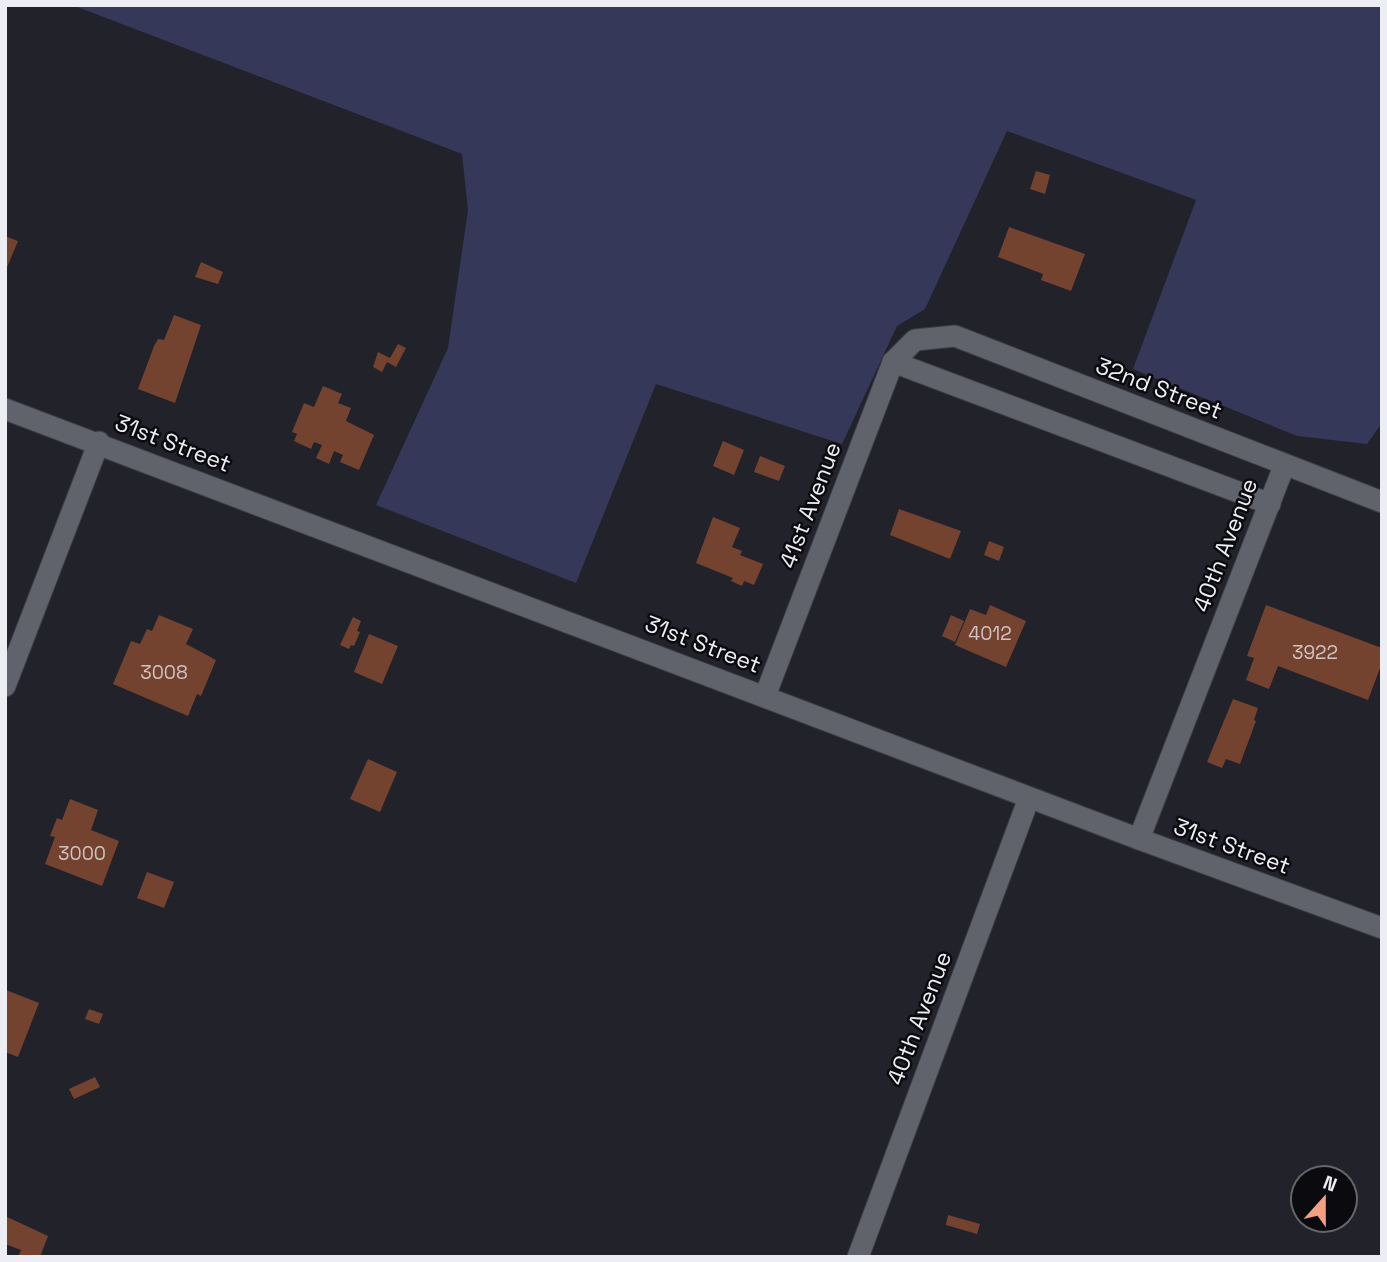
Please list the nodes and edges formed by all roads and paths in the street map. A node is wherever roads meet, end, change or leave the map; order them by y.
1 (915, 341) joint
2 (893, 362) junction
3 (5, 409) edge
4 (99, 442) junction
5 (1284, 466) junction
6 (1382, 502) edge
7 (1270, 504) junction
8 (5, 686) edge
9 (765, 696) junction
10 (1029, 798) junction
11 (1139, 839) junction
12 (1382, 928) edge
13 (858, 1257) edge

1 - 2 street, 41st Avenue
1 - 5 street, 32nd Street
2 - 7 street
2 - 9 street, 41st Avenue
3 - 4 street, 31st Street
4 - 8 street
4 - 9 street, 31st Street
5 - 6 street, 32nd Street
5 - 7 street, 40th Avenue
7 - 11 street, 40th Avenue
9 - 10 street, 31st Street
10 - 11 street, 31st Street
10 - 13 street, 40th Avenue
11 - 12 street, 31st Street

